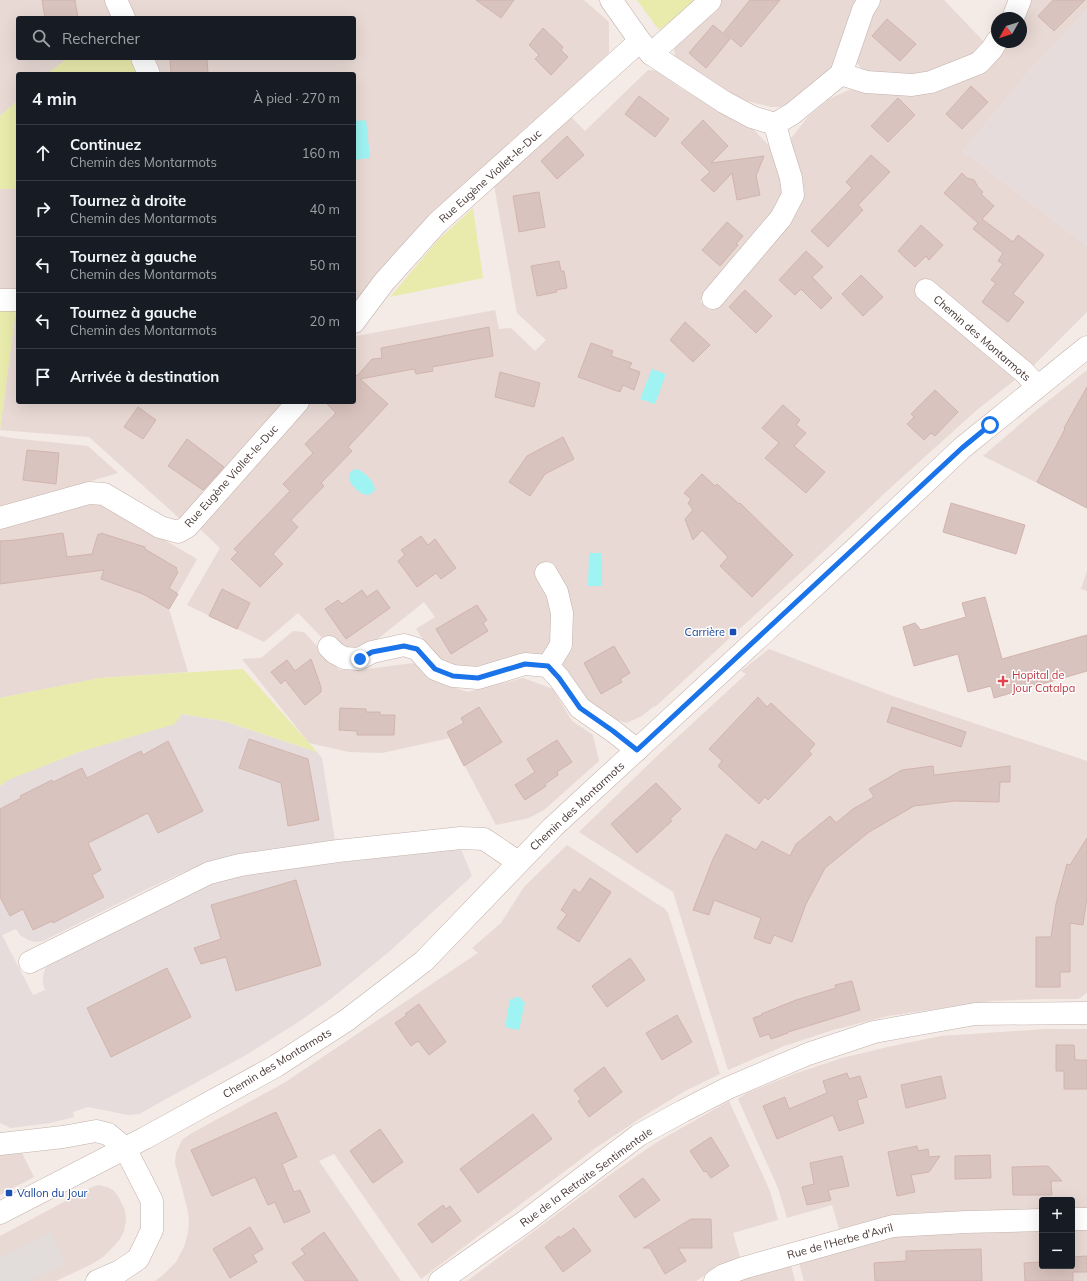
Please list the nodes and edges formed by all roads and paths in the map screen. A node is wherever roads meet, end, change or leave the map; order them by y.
1 (116, 0) edge
2 (611, 0) edge
3 (868, 0) edge
4 (1020, 0) edge
5 (710, 1) edge
6 (1015, 12) edge
7 (123, 16) edge
8 (646, 47) junction
9 (993, 48) edge
10 (143, 60) edge
11 (148, 72) edge
12 (841, 74) junction
13 (775, 124) junction
14 (926, 290) dead end
15 (712, 298) dead end
16 (0, 300) edge
17 (16, 300) edge
18 (356, 319) edge
19 (1087, 347) edge
20 (1037, 386) junction
21 (296, 404) edge
22 (0, 518) edge
23 (546, 573) dead end
24 (328, 647) dead end
25 (548, 666) junction
26 (637, 750) junction
27 (518, 862) junction
28 (30, 962) dead end
29 (1087, 1013) edge
30 (0, 1144) edge
31 (125, 1148) junction
32 (0, 1213) edge
33 (1075, 1219) edge
34 (1087, 1219) edge
35 (1039, 1220) edge
36 (97, 1281) edge
37 (440, 1281) edge
38 (715, 1281) edge

1 - 7 street
2 - 8 street
3 - 12 street
4 - 6 street
5 - 8 street, Rue Eugène Viollet-le-Duc
8 - 13 street
8 - 18 street, Rue Eugène Viollet-le-Duc
9 - 12 street
10 - 11 street
12 - 13 street
13 - 15 street
14 - 20 street, Chemin des Montarmots
16 - 17 street
19 - 20 street, Chemin des Montarmots
20 - 26 street, Chemin des Montarmots
21 - 22 street, Rue Eugène Viollet-le-Duc
23 - 25 street
24 - 25 street
25 - 26 street
26 - 27 street, Chemin des Montarmots
27 - 28 street
27 - 31 street, Chemin des Montarmots
29 - 37 street, Rue de la Retraite Sentimentale
30 - 31 street
31 - 32 street, Chemin des Montarmots
31 - 36 street
33 - 34 street
35 - 38 street, Rue de l'Herbe d'Avril

